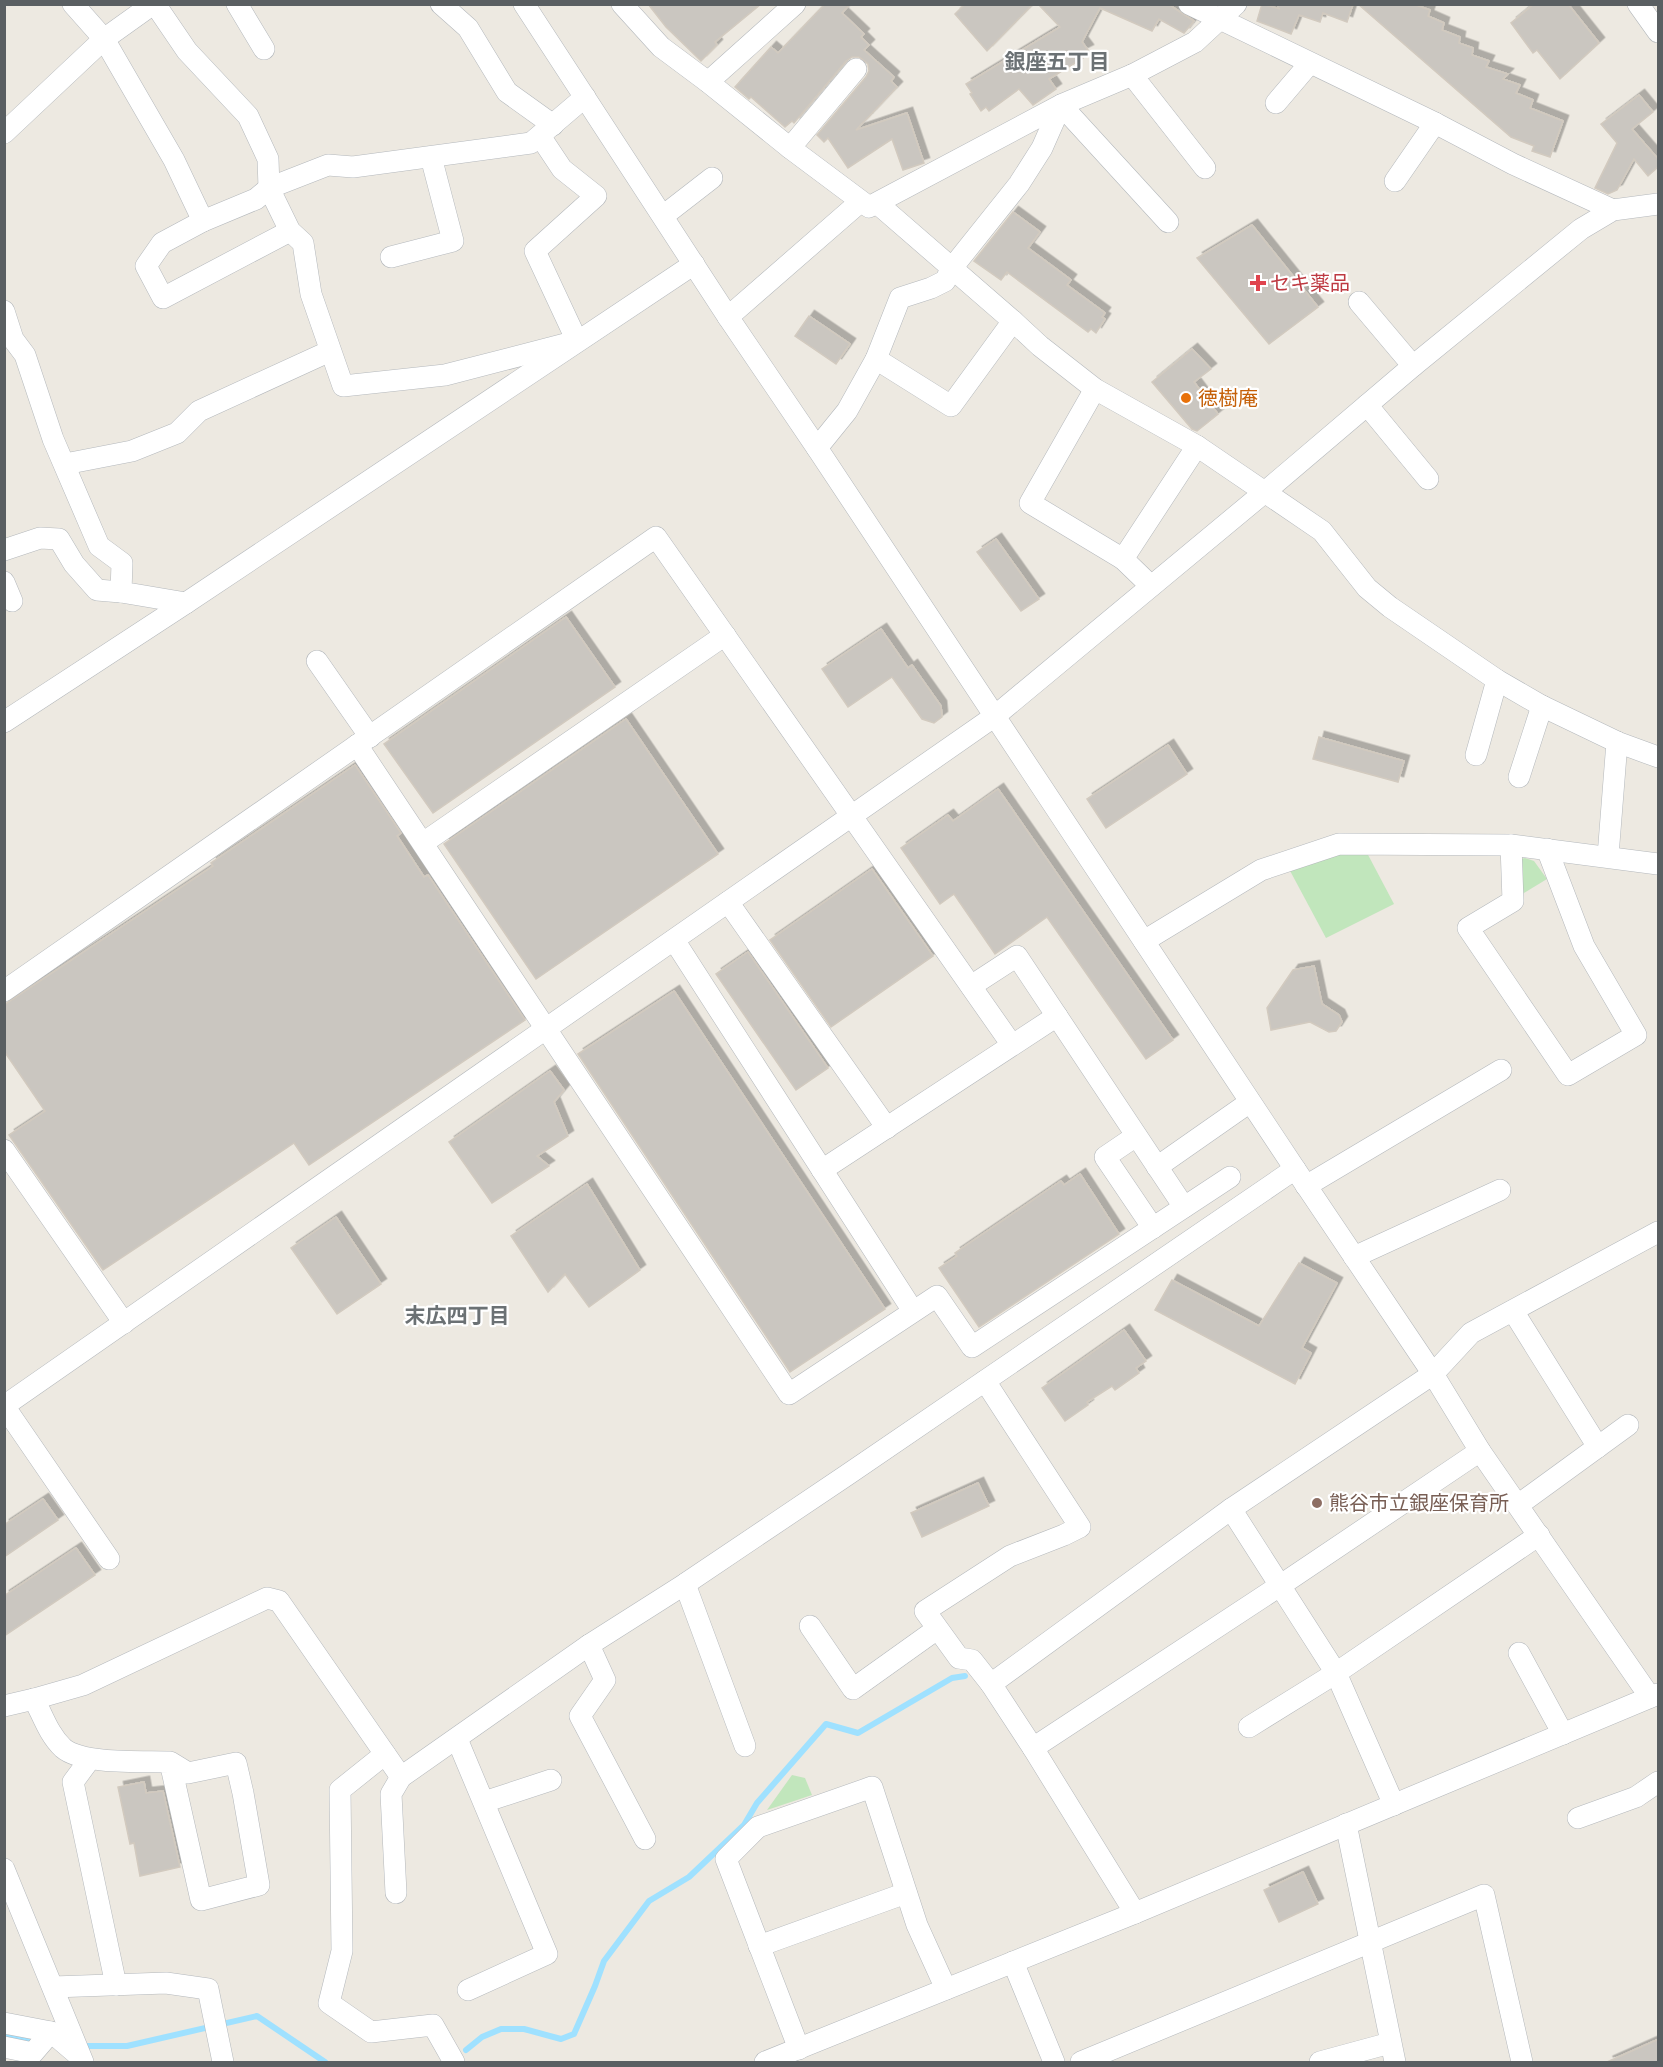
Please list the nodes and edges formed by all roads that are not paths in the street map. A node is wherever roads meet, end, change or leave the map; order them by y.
1 (73, 4) edge
2 (154, 4) edge
3 (237, 4) edge
4 (441, 4) edge
5 (524, 4) edge
6 (795, 4) edge
7 (1189, 4) edge
8 (1236, 4) edge
9 (1638, 4) edge
10 (622, 5) edge
11 (1221, 19) junction
12 (1659, 32) edge
13 (104, 39) junction
14 (264, 49) dead end
15 (1310, 63) junction
16 (856, 69) dead end
17 (1132, 75) junction
18 (708, 82) junction
19 (585, 97) junction
20 (1276, 103) dead end
21 (1061, 105) junction
22 (1436, 123) junction
23 (547, 130) junction
24 (4, 133) edge
25 (790, 148) junction
26 (431, 157) junction
27 (1205, 168) dead end
28 (712, 178) dead end
29 (1395, 181) dead end
30 (268, 188) junction
31 (869, 203) junction
32 (1659, 204) edge
33 (1613, 210) junction
34 (663, 216) junction
35 (203, 221) junction
36 (1168, 222) dead end
37 (290, 231) junction
38 (391, 257) dead end
39 (694, 264) junction
40 (952, 268) junction
41 (1359, 302) dead end
42 (4, 311) edge
43 (728, 317) junction
44 (1013, 321) junction
45 (577, 341) junction
46 (330, 351) junction
47 (876, 359) junction
48 (1413, 366) junction
49 (1095, 389) junction
50 (1367, 405) junction
51 (1197, 446) junction
52 (818, 448) junction
53 (65, 464) junction
54 (1428, 479) dead end
55 (1266, 491) junction
56 (4, 550) edge
57 (1123, 559) junction
58 (1151, 586) junction
59 (121, 592) junction
60 (186, 603) junction
61 (725, 635) junction
62 (317, 661) dead end
63 (1497, 680) junction
64 (1542, 706) junction
65 (995, 716) junction
66 (4, 722) edge
67 (364, 741) junction
68 (1617, 742) junction
69 (1476, 755) dead end
70 (1659, 757) edge
71 (1519, 777) dead end
72 (852, 816) junction
73 (423, 843) junction
74 (1510, 845) junction
75 (1546, 849) junction
76 (1608, 856) junction
77 (1659, 864) edge
78 (728, 902) junction
79 (674, 940) junction
80 (1144, 941) junction
81 (971, 986) junction
82 (4, 991) edge
83 (1057, 1016) junction
84 (546, 1029) junction
85 (1012, 1045) junction
86 (1501, 1070) dead end
87 (1250, 1102) junction
88 (887, 1128) junction
89 (1136, 1136) junction
90 (4, 1150) edge
91 (1157, 1167) junction
92 (822, 1170) junction
93 (1230, 1177) dead end
94 (1300, 1177) junction
95 (1500, 1190) dead end
96 (1184, 1207) junction
97 (1153, 1228) junction
98 (1659, 1232) edge
99 (1354, 1257) junction
100 (913, 1311) junction
101 (1513, 1311) junction
102 (124, 1323) junction
103 (1433, 1374) junction
104 (985, 1381) junction
105 (4, 1406) edge
106 (1628, 1425) dead end
107 (1598, 1447) junction
108 (1480, 1450) junction
109 (1518, 1505) junction
110 (1231, 1509) junction
111 (1539, 1535) junction
112 (110, 1559) dead end
113 (685, 1584) junction
114 (1281, 1585) junction
115 (810, 1626) dead end
116 (937, 1629) junction
117 (589, 1645) junction
118 (1520, 1653) dead end
119 (1336, 1673) junction
120 (991, 1684) junction
121 (1654, 1696) edge
122 (34, 1700) junction
123 (4, 1706) edge
124 (1249, 1727) dead end
125 (1563, 1734) junction
126 (457, 1739) junction
127 (744, 1746) dead end
128 (1033, 1748) junction
129 (385, 1754) junction
130 (90, 1759) junction
131 (170, 1762) junction
132 (401, 1777) junction
133 (551, 1780) dead end
134 (1659, 1782) edge
135 (484, 1802) junction
136 (1394, 1804) junction
137 (1578, 1818) dead end
138 (1346, 1824) junction
139 (645, 1839) dead end
140 (4, 1869) edge
141 (396, 1893) dead end
142 (906, 1893) junction
143 (1135, 1913) junction
144 (1370, 1942) junction
145 (759, 1946) junction
146 (1013, 1962) junction
147 (116, 1985) junction
148 (53, 1987) junction
149 (946, 1989) junction
150 (468, 1990) dead end
151 (4, 2023) edge
152 (51, 2032) junction
153 (4, 2047) edge
154 (799, 2049) junction
155 (1392, 2053) edge
156 (82, 2060) edge
157 (223, 2062) edge
158 (454, 2062) edge
159 (765, 2062) edge
160 (1054, 2062) edge
161 (1081, 2062) edge
162 (1320, 2062) edge
163 (1522, 2062) edge

1 - 13 street
2 - 13 street
2 - 30 street
3 - 14 street
4 - 23 street
5 - 19 street
6 - 18 street
7 - 11 street
8 - 11 street
9 - 12 street
10 - 18 street
11 - 15 street
11 - 17 street
13 - 24 street
13 - 35 street
15 - 20 street
15 - 22 street
16 - 25 street
17 - 21 street
17 - 27 street
18 - 25 street
19 - 23 street
19 - 34 street
21 - 31 street
21 - 36 street
21 - 40 street
22 - 29 street
22 - 33 street
23 - 26 street
23 - 45 street
25 - 31 street
26 - 30 street
26 - 38 street
28 - 34 street
30 - 35 street
30 - 37 street
31 - 40 street
31 - 43 street
32 - 33 street
33 - 48 street
34 - 39 street
35 - 37 street
37 - 46 street
39 - 43 street
39 - 45 street
40 - 44 street
40 - 47 street
41 - 48 street
42 - 53 street
43 - 52 street
44 - 47 street
44 - 49 street
45 - 46 street
45 - 60 street
46 - 53 street
47 - 52 street
48 - 50 street
49 - 51 street
49 - 57 street
50 - 54 street
50 - 55 street
51 - 55 street
51 - 57 street
52 - 65 street
53 - 59 street
55 - 58 street
55 - 63 street
56 - 59 street
57 - 58 street
58 - 65 street
59 - 60 street
60 - 66 street
61 - 67 street
61 - 72 street
61 - 73 street
62 - 67 street
63 - 64 street
63 - 69 street
64 - 68 street
64 - 71 street
65 - 72 street
65 - 80 street
67 - 73 street
67 - 82 street
68 - 70 street
68 - 76 street
72 - 78 street
72 - 81 street
73 - 84 street
74 - 75 street
74 - 75 street
74 - 80 street
75 - 76 street
76 - 77 street
78 - 79 street
78 - 88 street
79 - 84 street
79 - 92 street
80 - 87 street
81 - 83 street
81 - 85 street
83 - 85 street
83 - 89 street
84 - 100 street
84 - 102 street
85 - 88 street
86 - 94 street
87 - 91 street
87 - 94 street
88 - 92 street
89 - 91 street
89 - 97 street
90 - 102 street
91 - 96 street
92 - 100 street
93 - 96 street
94 - 99 street
94 - 104 street
95 - 99 street
96 - 97 street
97 - 100 street
98 - 101 street
99 - 103 street
101 - 103 street
101 - 107 street
102 - 105 street
103 - 108 street
103 - 110 street
104 - 113 street
104 - 116 street
105 - 112 street
106 - 107 street
107 - 109 street
108 - 109 street
108 - 114 street
109 - 111 street
110 - 114 street
110 - 120 street
111 - 119 street
111 - 121 street
113 - 117 street
113 - 127 street
114 - 119 street
114 - 128 street
115 - 116 street
116 - 120 street
117 - 126 street
117 - 139 street
118 - 125 street
119 - 124 street
119 - 136 street
120 - 128 street
121 - 125 street
122 - 123 street
122 - 129 street
122 - 130 street
125 - 136 street
126 - 132 street
126 - 135 street
128 - 143 street
129 - 132 street
129 - 158 street
130 - 131 street
130 - 147 street
131 - 131 street
132 - 141 street
133 - 135 street
134 - 137 street
135 - 150 street
136 - 138 street
138 - 143 street
138 - 144 street
140 - 148 street
142 - 145 street
142 - 145 street
142 - 149 street
143 - 146 street
144 - 155 street
144 - 161 street
144 - 163 street
145 - 154 street
146 - 149 street
146 - 160 street
147 - 148 street
147 - 157 street
148 - 156 street
149 - 154 street
151 - 152 street
152 - 153 street
152 - 156 street
154 - 159 street
155 - 162 street

